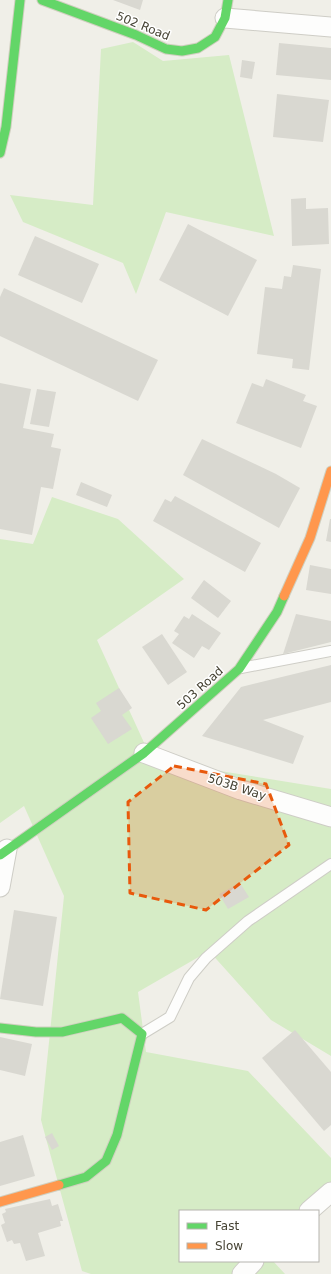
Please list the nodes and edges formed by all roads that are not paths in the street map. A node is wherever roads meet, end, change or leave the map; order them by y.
1 (20, 0) edge
2 (42, 0) edge
3 (226, 9) edge
4 (331, 27) edge
5 (0, 153) edge
6 (331, 470) edge
7 (331, 651) edge
8 (239, 669) junction
9 (144, 754) junction
10 (331, 817) edge
11 (4, 852) edge
12 (331, 864) edge
13 (0, 887) edge
14 (0, 1028) edge
15 (142, 1034) junction
16 (331, 1192) edge
17 (0, 1202) edge
18 (310, 1210) edge
19 (253, 1262) edge
20 (242, 1274) edge

1 - 5 street
2 - 3 street, 502 Road
3 - 4 street
6 - 8 street, 503 Road
7 - 8 lane
8 - 9 street, 503 Road
9 - 10 street, 503B Way
9 - 11 street, 503 Road
11 - 13 street
12 - 15 lane
14 - 15 street
15 - 17 street
16 - 18 street
19 - 20 street

